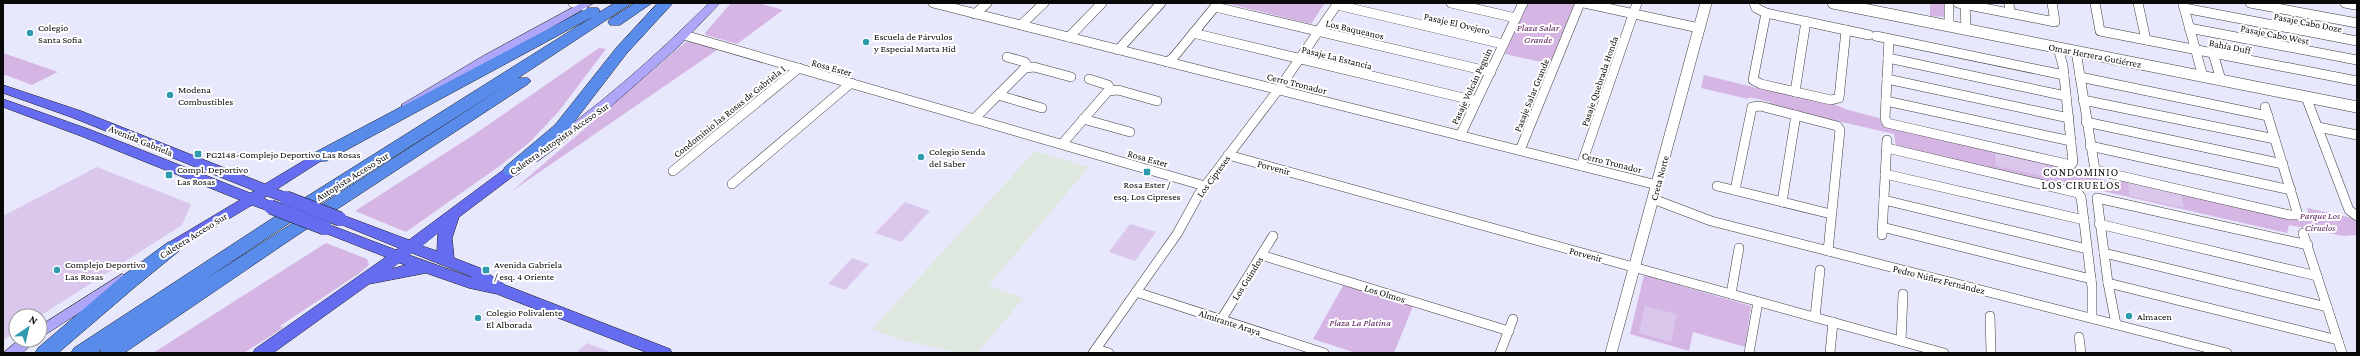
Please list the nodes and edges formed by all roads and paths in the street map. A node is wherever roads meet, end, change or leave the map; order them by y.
1 (609, 3) edge
2 (625, 3) edge
3 (645, 3) edge
4 (666, 3) edge
5 (715, 3) edge
6 (933, 3) edge
7 (987, 3) edge
8 (1044, 3) edge
9 (1102, 3) edge
10 (1161, 3) edge
11 (1451, 3) edge
12 (1523, 3) edge
13 (1580, 3) edge
14 (1584, 3) edge
15 (1637, 3) edge
16 (1706, 3) edge
17 (1754, 3) edge
18 (1833, 3) edge
19 (1949, 3) edge
20 (2009, 3) edge
21 (2052, 3) edge
22 (2095, 3) edge
23 (2138, 3) edge
24 (2250, 3) edge
25 (2346, 3) edge
26 (582, 4) edge
27 (1338, 4) edge
28 (1963, 4) edge
29 (1216, 5) edge
30 (2183, 6) edge
31 (2355, 6) edge
32 (1766, 13) junction
33 (2010, 13) junction
34 (975, 14) junction
35 (1633, 14) junction
36 (1516, 18) junction
37 (1806, 22) junction
38 (2357, 23) edge
39 (1021, 25) junction
40 (1949, 26) junction
41 (1699, 28) junction
42 (2189, 28) junction
43 (1846, 30) junction
44 (1966, 30) junction
45 (1319, 31) junction
46 (1193, 33) junction
47 (684, 35) junction
48 (1069, 37) junction
49 (1889, 39) junction
50 (2146, 40) junction
51 (2357, 41) edge
52 (1503, 44) junction
53 (2058, 48) junction
54 (2195, 49) junction
55 (1118, 50) junction
56 (2076, 51) junction
57 (2213, 53) junction
58 (1007, 57) dead end
59 (1888, 58) junction
60 (1300, 59) junction
61 (2357, 60) edge
62 (1167, 62) junction
63 (1028, 67) junction
64 (799, 68) junction
65 (1490, 72) junction
66 (2064, 75) junction
67 (1071, 77) dead end
68 (2080, 77) junction
69 (2203, 77) junction
70 (1089, 79) dead end
71 (1887, 79) junction
72 (2221, 80) junction
73 (2357, 80) edge
74 (850, 83) junction
75 (3, 89) edge
76 (1111, 90) junction
77 (1278, 90) junction
78 (1795, 92) junction
79 (998, 95) junction
80 (2066, 96) junction
81 (2306, 97) junction
82 (2083, 100) junction
83 (1157, 101) dead end
84 (1476, 101) junction
85 (1886, 101) junction
86 (3, 103) edge
87 (2357, 107) edge
88 (1042, 108) dead end
89 (1796, 115) junction
90 (2068, 118) junction
91 (974, 119) junction
92 (1083, 119) junction
93 (2086, 122) junction
94 (2318, 126) junction
95 (1130, 132) dead end
96 (2357, 135) edge
97 (1460, 136) junction
98 (2275, 139) junction
99 (2071, 141) junction
100 (1062, 144) junction
101 (2090, 146) junction
102 (1520, 150) junction
103 (1228, 155) junction
104 (320, 157) junction
105 (2283, 164) junction
106 (1581, 166) junction
107 (299, 170) junction
108 (511, 171) junction
109 (673, 171) dead end
110 (1885, 174) junction
111 (245, 182) junction
112 (732, 184) dead end
113 (1657, 185) junction
114 (1205, 186) junction
115 (1717, 186) dead end
116 (227, 190) junction
117 (266, 190) junction
118 (1735, 190) junction
119 (2291, 190) junction
120 (251, 199) junction
121 (1653, 199) junction
122 (1884, 200) junction
123 (1782, 202) junction
124 (1831, 214) junction
125 (453, 215) junction
126 (2357, 216) edge
127 (2084, 220) junction
128 (214, 222) junction
129 (2099, 224) junction
130 (2304, 233) dead end
131 (1273, 236) dead end
132 (2308, 246) junction
133 (173, 247) junction
134 (411, 247) junction
135 (1739, 248) dead end
136 (2087, 249) junction
137 (1828, 251) junction
138 (2104, 252) junction
139 (1261, 255) junction
140 (397, 257) junction
141 (447, 260) junction
142 (1634, 267) junction
143 (428, 268) junction
144 (1820, 270) dead end
145 (2317, 276) junction
146 (2091, 279) junction
147 (2108, 283) junction
148 (351, 289) junction
149 (500, 289) junction
150 (1136, 292) junction
151 (1731, 294) junction
152 (1903, 294) dead end
153 (1758, 302) junction
154 (2327, 307) junction
155 (1990, 316) dead end
156 (1815, 317) junction
157 (2092, 318) junction
158 (1513, 319) dead end
159 (1221, 320) junction
160 (1832, 322) junction
161 (2116, 324) junction
162 (48, 328) edge
163 (1509, 331) junction
164 (2079, 338) dead end
165 (2338, 340) junction
166 (1901, 341) junction
167 (1912, 349) edge
168 (1095, 351) edge
169 (45, 353) edge
170 (81, 353) edge
171 (109, 353) edge
172 (261, 353) edge
173 (664, 353) edge
174 (1109, 353) edge
175 (1324, 353) edge
176 (1500, 353) edge
177 (1611, 353) edge
178 (1749, 353) edge
179 (1830, 353) edge
180 (1944, 353) edge
181 (1991, 353) edge
182 (2081, 353) edge
183 (2227, 353) edge
184 (2342, 353) edge

1 - 104 highway
2 - 170 highway, Autopista Acceso Sur
3 - 171 highway, Autopista Acceso Sur
4 - 108 highway
5 - 47 main road, Caletera Autopista Acceso Sur
6 - 34 street, Cerro Tronador
7 - 34 street
8 - 39 street
9 - 48 street
10 - 55 street
11 - 36 street
12 - 36 street, Pasaje Volcán Peguin
13 - 102 street, Pasaje Salar Grande
14 - 35 street
15 - 35 street, Pasaje Quebrada Honda
16 - 41 street, Creta Norte
17 - 32 street
18 - 40 street, Omar Herrera Gutiérrez
19 - 40 street
20 - 33 street
21 - 33 street
22 - 50 street, Bahía Duff
23 - 50 street
24 - 38 street
25 - 31 street
26 - 104 main road
27 - 45 street, Los Cipreses
27 - 52 street, Pasaje El Ovejero
28 - 33 street
28 - 44 street
29 - 45 street, Los Baqueanos
29 - 46 street
30 - 42 street
30 - 51 street, Pasaje Cabo Doze
32 - 37 street
32 - 78 street
34 - 39 street, Cerro Tronador
35 - 41 street
35 - 106 street, Pasaje Quebrada Honda
36 - 52 street, Pasaje Volcán Peguin
37 - 43 street
37 - 78 street
39 - 48 street, Cerro Tronador
40 - 44 street, Omar Herrera Gutiérrez
41 - 113 street, Creta Norte
42 - 54 street
42 - 61 street, Pasaje Cabo West
43 - 49 street
43 - 78 street
44 - 53 street, Omar Herrera Gutiérrez
45 - 60 street, Los Cipreses
45 - 65 street, Los Baqueanos
46 - 60 street, Pasaje La Estancia
46 - 62 street
47 - 64 street, Rosa Ester
47 - 108 main road, Caletera Autopista Acceso Sur
48 - 55 street, Cerro Tronador
49 - 59 street
49 - 66 street
50 - 54 street, Bahía Duff
52 - 65 street, Pasaje Volcán Peguin
53 - 56 street, Omar Herrera Gutiérrez
53 - 66 street
54 - 57 street, Bahía Duff
54 - 69 street
55 - 62 street, Cerro Tronador
56 - 68 street
56 - 69 street, Omar Herrera Gutiérrez
57 - 72 street
57 - 73 street, Bahía Duff
58 - 63 street
59 - 71 street
59 - 80 street
60 - 77 street, Los Cipreses
60 - 84 street, Pasaje La Estancia
62 - 77 street, Cerro Tronador
63 - 67 street
63 - 79 street
64 - 74 street, Rosa Ester
64 - 109 street, Condominio las Rosas de Gabriela 1
65 - 84 street, Pasaje Volcán Peguin
66 - 80 street
68 - 82 street
68 - 98 street
69 - 72 street, Omar Herrera Gutiérrez
70 - 76 street
71 - 85 street
71 - 90 street
72 - 81 street, Omar Herrera Gutiérrez
74 - 91 street, Rosa Ester
74 - 112 street
75 - 111 main road, Avenida Gabriela
76 - 83 street
76 - 92 street
77 - 97 street, Cerro Tronador
77 - 103 street, Los Cipreses
79 - 88 street
79 - 91 street
80 - 90 street
81 - 87 street, Omar Herrera Gutiérrez
81 - 94 street
82 - 93 street
82 - 98 street
84 - 97 street, Pasaje Volcán Peguin
85 - 99 street
85 - 99 street
86 - 116 main road, Avenida Gabriela
89 - 118 street
89 - 123 street
89 - 124 street
90 - 99 street
91 - 100 street, Rosa Ester
92 - 95 street, Rosa Ester
92 - 100 street
93 - 101 street
93 - 105 street
94 - 96 street
94 - 126 street
97 - 102 street, Cerro Tronador
98 - 105 street
100 - 114 street, Rosa Ester
101 - 119 street
101 - 119 street
102 - 106 street, Cerro Tronador
103 - 114 street, Los Cipreses
103 - 142 street, Porvenir
104 - 107 main road
105 - 119 street
106 - 113 street, Cerro Tronador
107 - 111 main road
107 - 117 main road
108 - 125 main road, Caletera Autopista Acceso Sur
110 - 122 street
110 - 127 street
110 - 127 street
111 - 117 main road, Avenida Gabriela
113 - 121 street, Creta Norte
114 - 150 street, Los Cipreses
115 - 118 street
116 - 120 main road, Avenida Gabriela
116 - 128 main road
117 - 120 main road, Caletera Acceso Sur
117 - 134 main road, Avenida Gabriela, bridge
118 - 123 street
120 - 128 main road, Caletera Acceso Sur
120 - 140 main road, Avenida Gabriela, bridge
121 - 137 street, Pedro Núñez Fernández
121 - 142 street, Creta Norte
122 - 136 street
122 - 146 street
123 - 124 street
124 - 137 street
125 - 134 main road, Caletera Autopista Acceso Sur
125 - 141 main road
127 - 136 street
128 - 133 main road, Caletera Acceso Sur
129 - 132 street
129 - 138 street
129 - 145 street
130 - 132 street
131 - 139 street, Los Guindos
132 - 145 street
133 - 162 main road, Caletera Acceso Sur
133 - 169 highway
134 - 140 main road
134 - 141 main road, Avenida Gabriela
135 - 151 street
136 - 146 street
137 - 157 street, Pedro Núñez Fernández
138 - 147 street
138 - 154 street
139 - 159 street, Los Guindos
139 - 163 street, Los Olmos
140 - 143 main road, Avenida Gabriela
140 - 148 main road
141 - 149 main road, Avenida Gabriela
142 - 151 street, Porvenir
142 - 177 street, Creta Norte
143 - 148 main road
143 - 149 main road, Avenida Gabriela
144 - 156 street
145 - 154 street
146 - 157 street
147 - 161 street
147 - 165 street
148 - 172 main road
149 - 173 main road
150 - 159 street, Almirante Araya
150 - 168 street, Los Cipreses
151 - 153 street, Porvenir
152 - 166 street
153 - 156 street, Porvenir
153 - 178 street
154 - 165 street
155 - 181 street
156 - 160 street, Porvenir
157 - 161 street, Pedro Núñez Fernández
158 - 163 street
159 - 175 street, Almirante Araya
160 - 166 street, Porvenir
160 - 179 street
161 - 183 street, Pedro Núñez Fernández
163 - 176 street
164 - 182 street
165 - 184 street
166 - 167 street, Porvenir
167 - 180 street, Porvenir
168 - 174 street

